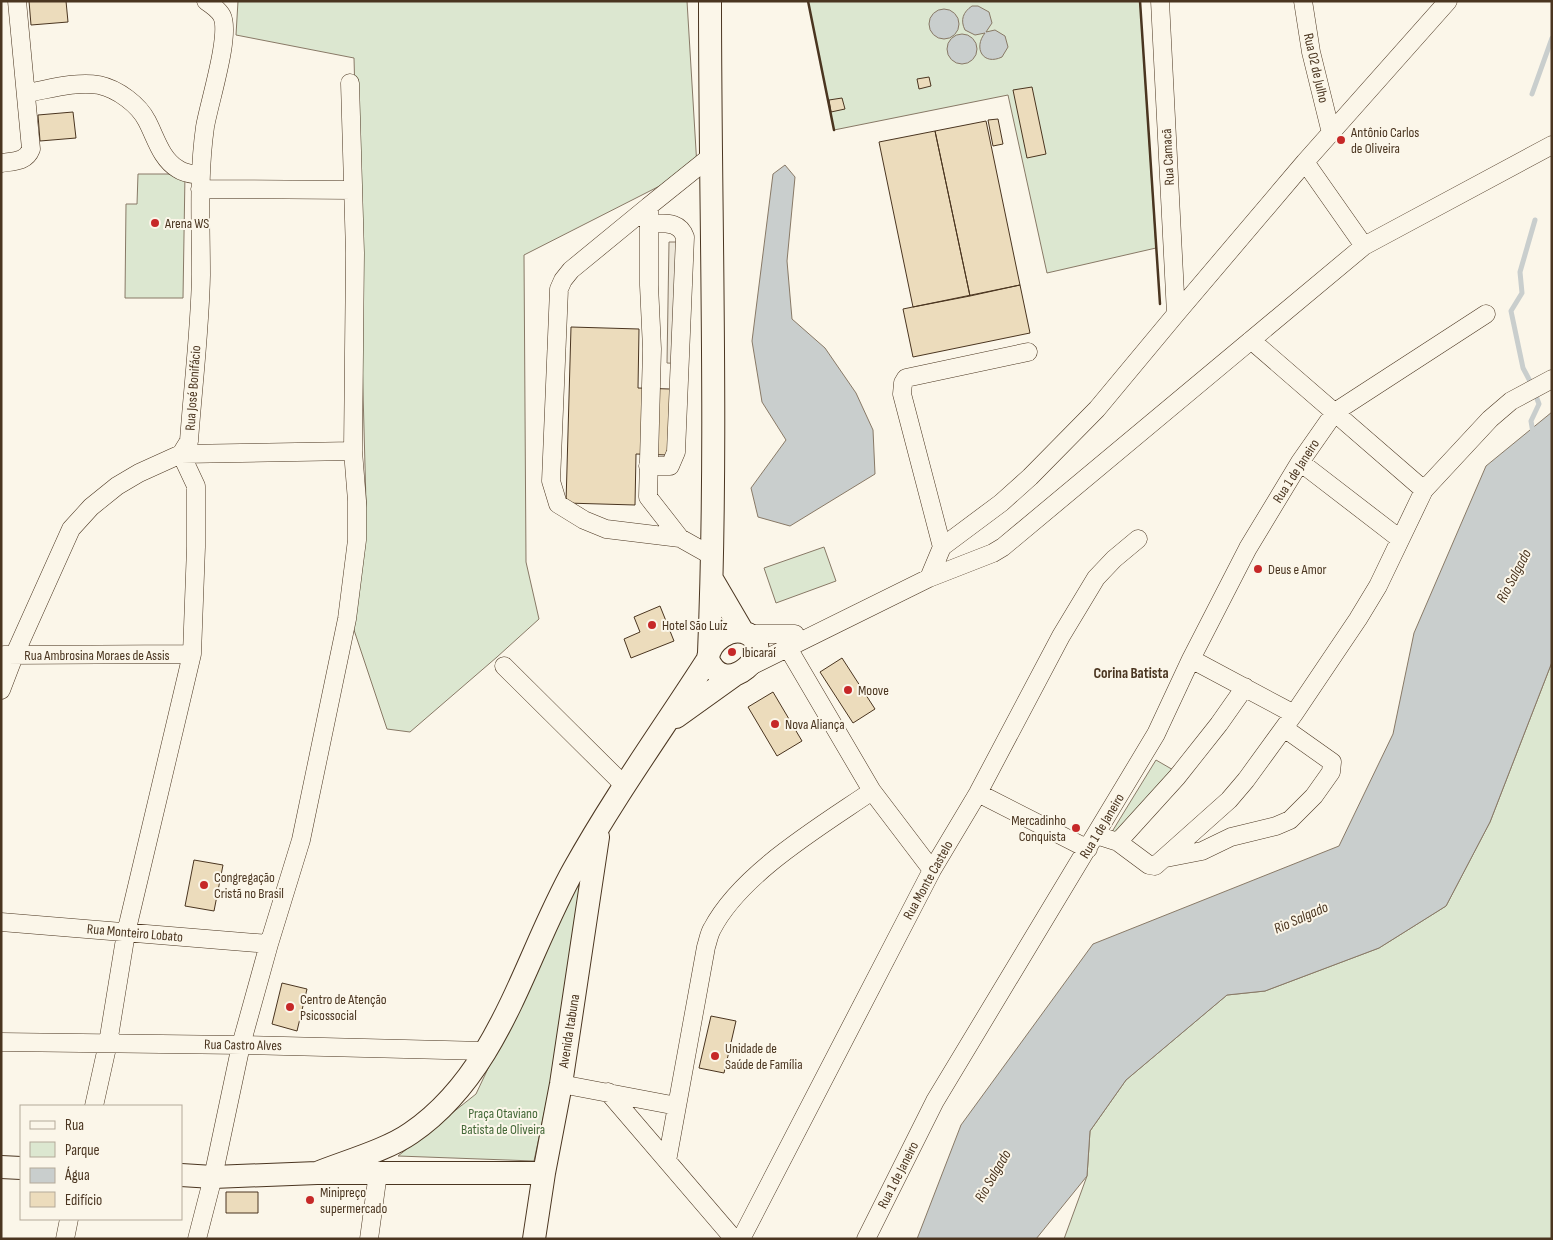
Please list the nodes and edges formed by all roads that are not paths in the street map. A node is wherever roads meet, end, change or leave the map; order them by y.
1 (17, 1) edge
2 (206, 1) edge
3 (710, 1) edge
4 (1160, 1) edge
5 (1304, 1) edge
6 (1448, 1) edge
7 (350, 83) dead end
8 (27, 93) junction
9 (1331, 133) junction
10 (1552, 145) edge
11 (710, 157) junction
12 (1305, 162) junction
13 (1, 163) edge
14 (200, 182) junction
15 (354, 190) junction
16 (649, 215) junction
17 (1364, 246) junction
18 (1176, 314) junction
19 (1486, 314) dead end
20 (1251, 340) junction
21 (1028, 352) dead end
22 (1541, 384) edge
23 (1335, 412) junction
24 (353, 451) junction
25 (181, 454) junction
26 (1300, 462) junction
27 (648, 466) junction
28 (1424, 490) junction
29 (680, 538) junction
30 (1138, 539) dead end
31 (1400, 539) junction
32 (942, 547) junction
33 (712, 556) junction
34 (712, 578) junction
35 (929, 578) junction
36 (746, 633) junction
37 (787, 641) junction
38 (192, 654) junction
39 (7, 655) edge
40 (708, 656) junction
41 (1191, 659) junction
42 (504, 666) dead end
43 (742, 671) junction
44 (1245, 688) junction
45 (1, 690) edge
46 (1289, 721) junction
47 (666, 725) junction
48 (625, 786) junction
49 (872, 791) junction
50 (978, 793) junction
51 (600, 823) junction
52 (1092, 842) junction
53 (1118, 842) junction
54 (1166, 858) junction
55 (932, 870) junction
56 (1, 922) edge
57 (126, 933) junction
58 (269, 944) junction
59 (1, 1042) edge
60 (108, 1043) junction
61 (241, 1045) junction
62 (485, 1051) junction
63 (561, 1084) junction
64 (608, 1092) junction
65 (94, 1105) edge
66 (677, 1106) junction
67 (667, 1161) junction
68 (1, 1167) edge
69 (20, 1168) edge
70 (317, 1173) junction
71 (378, 1173) junction
72 (544, 1173) junction
73 (182, 1175) edge
74 (213, 1177) junction
75 (69, 1220) edge
76 (65, 1239) edge
77 (196, 1239) edge
78 (369, 1239) edge
79 (534, 1239) edge
80 (734, 1239) edge
81 (742, 1239) edge
82 (866, 1239) edge

1 - 8 street
2 - 14 street, Rua José Bonifácio
3 - 11 main road
4 - 18 street, Rua Camacã
5 - 9 street, Rua 02 de Julho
6 - 9 street
7 - 15 street
8 - 13 street
8 - 14 street
9 - 12 street
10 - 17 street
11 - 16 street
11 - 33 main road
12 - 17 street
12 - 18 street
14 - 15 street
14 - 25 street, Rua José Bonifácio
15 - 24 street
16 - 27 street
16 - 27 street
16 - 29 street
17 - 20 street
18 - 32 street
19 - 23 street
20 - 23 street
20 - 35 street
21 - 32 street
22 - 28 street
23 - 26 street, Rua 1 de Janeiro
23 - 28 street
24 - 25 street
24 - 58 street
25 - 38 street
25 - 39 street
26 - 31 street
26 - 41 street, Rua 1 de Janeiro
27 - 29 street
28 - 31 street
29 - 33 street
30 - 50 street, Rua Monte Castelo
31 - 46 street
32 - 35 street
33 - 34 main road
34 - 36 main road
34 - 40 main road
35 - 37 street
36 - 37 street
36 - 40 main road
36 - 43 main road
37 - 43 street
37 - 49 street
38 - 39 street, Rua Ambrosina Moraes de Assis
38 - 57 street
39 - 45 street
40 - 43 main road
40 - 47 main road
41 - 44 street
41 - 52 street, Rua 1 de Janeiro
42 - 48 street
43 - 47 main road
44 - 46 street
44 - 53 street
46 - 54 street
46 - 54 street
47 - 48 main road
48 - 51 main road
49 - 55 street
49 - 66 street
50 - 52 street
50 - 55 street, Rua Monte Castelo
51 - 62 main road
51 - 63 main road, Avenida Itabuna
52 - 53 street
52 - 82 street, Rua 1 de Janeiro
53 - 54 street
55 - 81 street, Rua Monte Castelo
56 - 57 street, Rua Monteiro Lobato
57 - 58 street, Rua Monteiro Lobato
57 - 60 street
58 - 61 street
59 - 60 street, Rua Castro Alves
60 - 61 street, Rua Castro Alves
60 - 65 street
61 - 62 street, Rua Castro Alves
61 - 74 street
62 - 70 main road
63 - 64 street
63 - 72 main road, Avenida Itabuna
64 - 66 street
64 - 67 street
66 - 67 street
67 - 80 street
68 - 69 main road
70 - 71 main road
70 - 74 main road
71 - 72 main road
71 - 78 street
72 - 79 main road, Avenida Itabuna
73 - 74 main road
74 - 77 street
75 - 76 street

